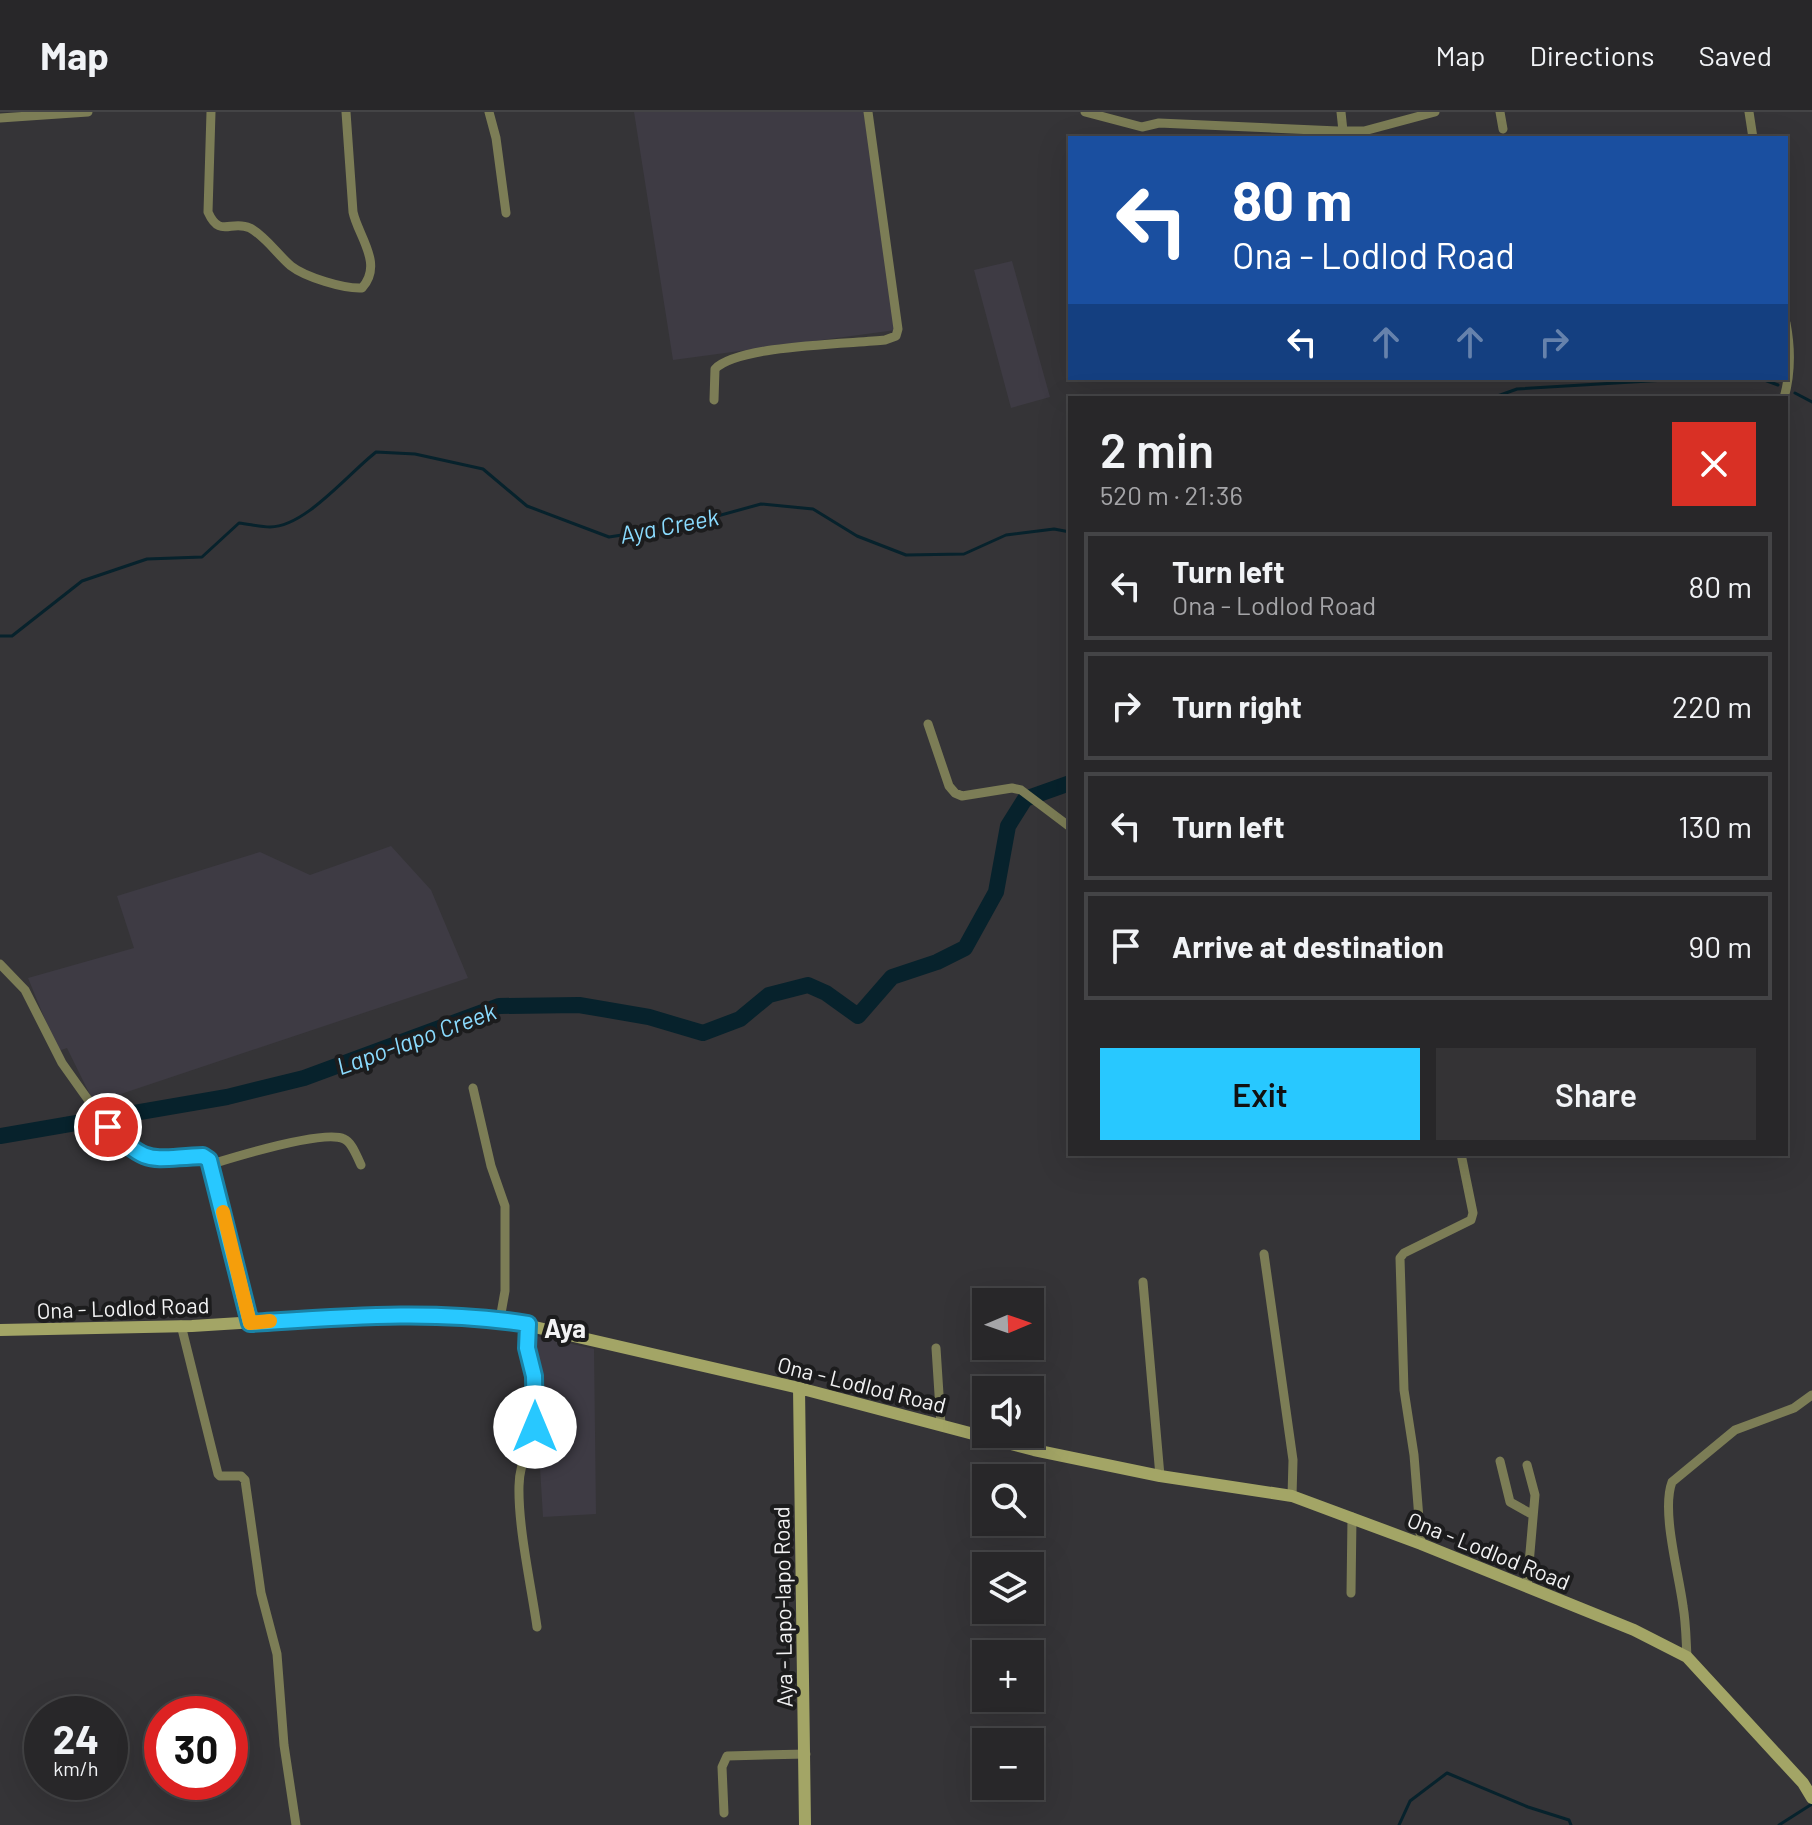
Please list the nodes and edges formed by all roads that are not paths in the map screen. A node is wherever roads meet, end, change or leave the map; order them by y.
1 (88, 112) edge
2 (211, 112) edge
3 (346, 112) edge
4 (489, 112) edge
5 (868, 112) edge
6 (1085, 112) edge
7 (1341, 112) edge
8 (1435, 112) edge
9 (1500, 112) edge
10 (1749, 112) edge
11 (0, 118) edge
12 (1503, 129) dead end
13 (1340, 134) edge
14 (1753, 136) edge
15 (506, 213) dead end
16 (1788, 342) edge
17 (1785, 396) edge
18 (714, 400) dead end
19 (928, 724) dead end
20 (1068, 825) edge
21 (0, 964) edge
22 (473, 1088) dead end
23 (1461, 1156) edge
24 (212, 1164) junction
25 (361, 1165) dead end
26 (1264, 1254) dead end
27 (1143, 1282) dead end
28 (500, 1319) junction
29 (250, 1323) junction
30 (528, 1324) junction
31 (181, 1325) junction
32 (0, 1330) edge
33 (936, 1348) dead end
34 (799, 1388) junction
35 (1812, 1395) edge
36 (941, 1425) junction
37 (1500, 1461) dead end
38 (1527, 1465) dead end
39 (1160, 1476) junction
40 (1292, 1496) junction
41 (1533, 1515) junction
42 (1352, 1517) junction
43 (1421, 1544) junction
44 (1527, 1587) junction
45 (1351, 1593) dead end
46 (537, 1627) dead end
47 (1687, 1657) junction
48 (806, 1754) junction
49 (1812, 1798) edge
50 (724, 1813) dead end
51 (296, 1825) edge
52 (805, 1825) edge

1 - 11 street
2 - 3 street
4 - 15 street
5 - 18 street
6 - 13 street
7 - 13 street
8 - 13 street
9 - 12 street
10 - 14 street
16 - 17 street
19 - 20 street
21 - 24 street
22 - 28 street
23 - 43 street
24 - 25 street
24 - 29 street
26 - 40 street
27 - 39 street
28 - 29 main road, Ona - Lodlod Road
28 - 30 main road, Ona - Lodlod Road
29 - 31 main road, Ona - Lodlod Road
30 - 34 main road, Ona - Lodlod Road
30 - 46 street
31 - 32 main road, Ona - Lodlod Road
31 - 51 street
33 - 36 street
34 - 36 main road, Ona - Lodlod Road
34 - 48 main road, Aya - Lapo-lapo Road
35 - 47 street
36 - 39 main road, Ona - Lodlod Road
37 - 41 street
38 - 41 street
39 - 40 main road, Ona - Lodlod Road
40 - 42 main road, Ona - Lodlod Road
41 - 44 street
42 - 43 main road, Ona - Lodlod Road
42 - 45 street
43 - 44 main road, Ona - Lodlod Road
44 - 47 main road, Ona - Lodlod Road
47 - 49 main road, Ona - Lodlod Road
48 - 50 street
48 - 52 main road, Aya - Lapo-lapo Road

